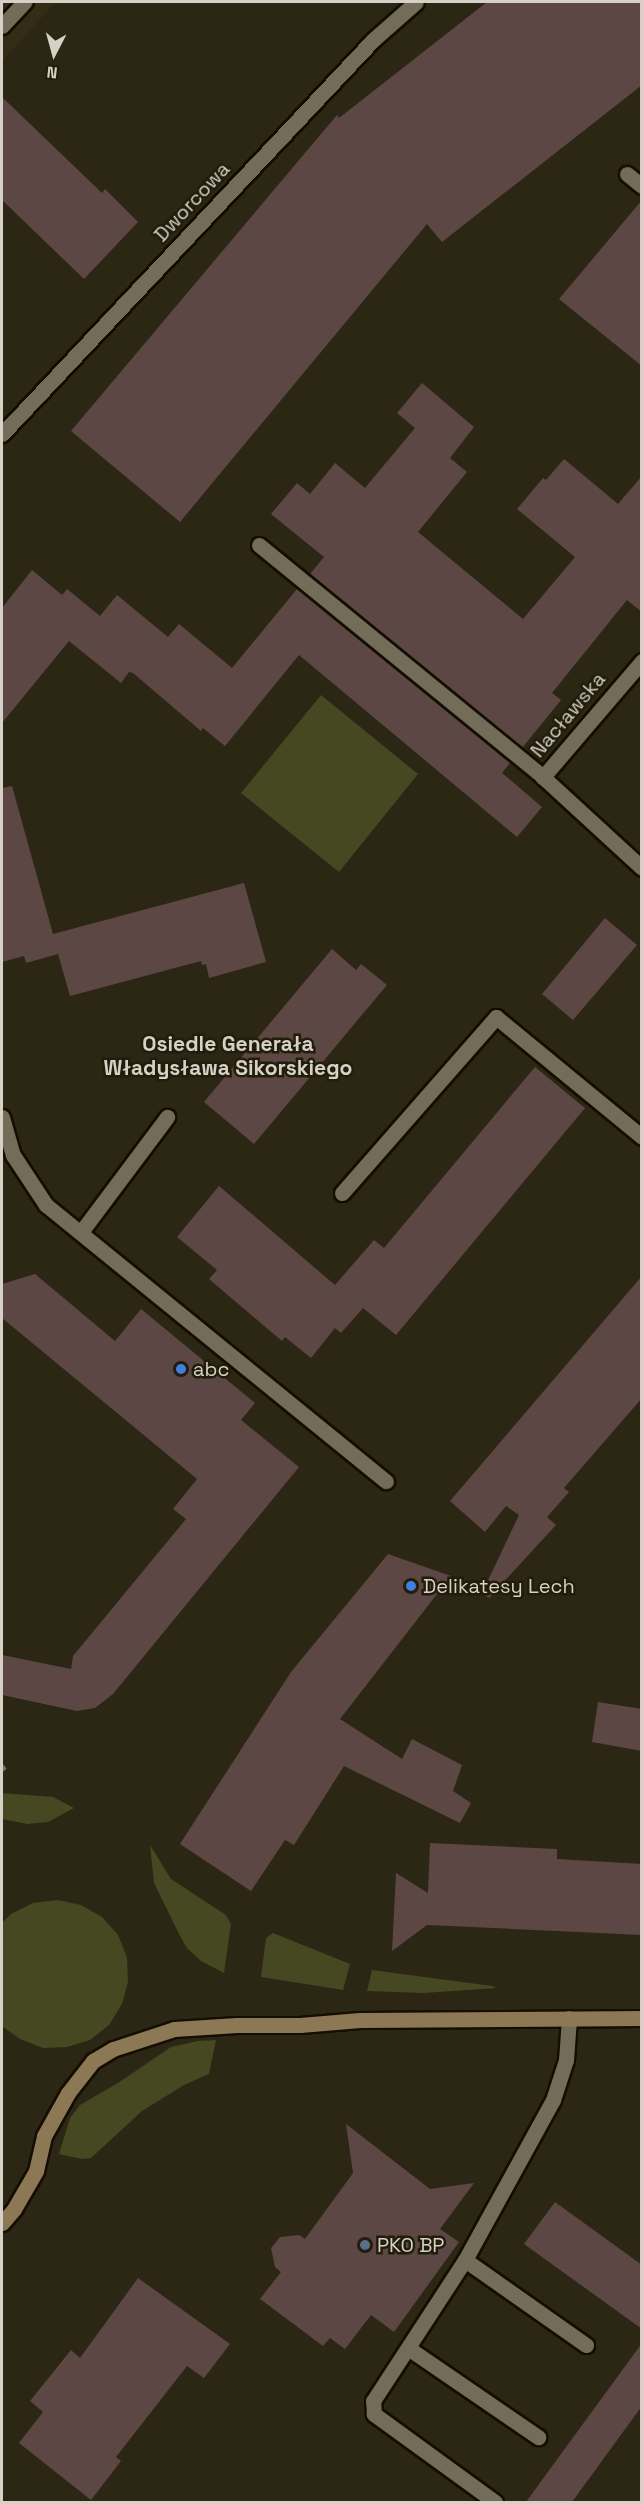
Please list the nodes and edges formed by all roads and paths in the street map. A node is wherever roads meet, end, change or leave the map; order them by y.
1 (24, 2) edge
2 (416, 2) edge
3 (2, 26) edge
4 (627, 174) dead end
5 (642, 186) edge
6 (2, 434) edge
7 (260, 545) dead end
8 (642, 661) edge
9 (543, 777) junction
10 (642, 868) edge
11 (2, 1117) edge
12 (167, 1117) dead end
13 (642, 1137) edge
14 (342, 1193) dead end
15 (81, 1232) junction
16 (386, 1481) dead end
17 (2, 1766) edge
18 (5, 1770) dead end
19 (569, 2018) junction
20 (642, 2018) edge
21 (2, 2223) edge
22 (465, 2260) junction
23 (586, 2345) dead end
24 (408, 2348) junction
25 (538, 2437) dead end
26 (495, 2502) edge

1 - 3 street
2 - 6 street, Dworcowa
4 - 5 street
7 - 9 street
8 - 9 street, Nacławska
9 - 10 street, Nacławska
11 - 15 street
12 - 15 street
13 - 14 street
15 - 16 street
17 - 18 path
19 - 20 street
19 - 21 street
19 - 22 street
22 - 23 street
22 - 24 street
24 - 25 street
24 - 26 street

